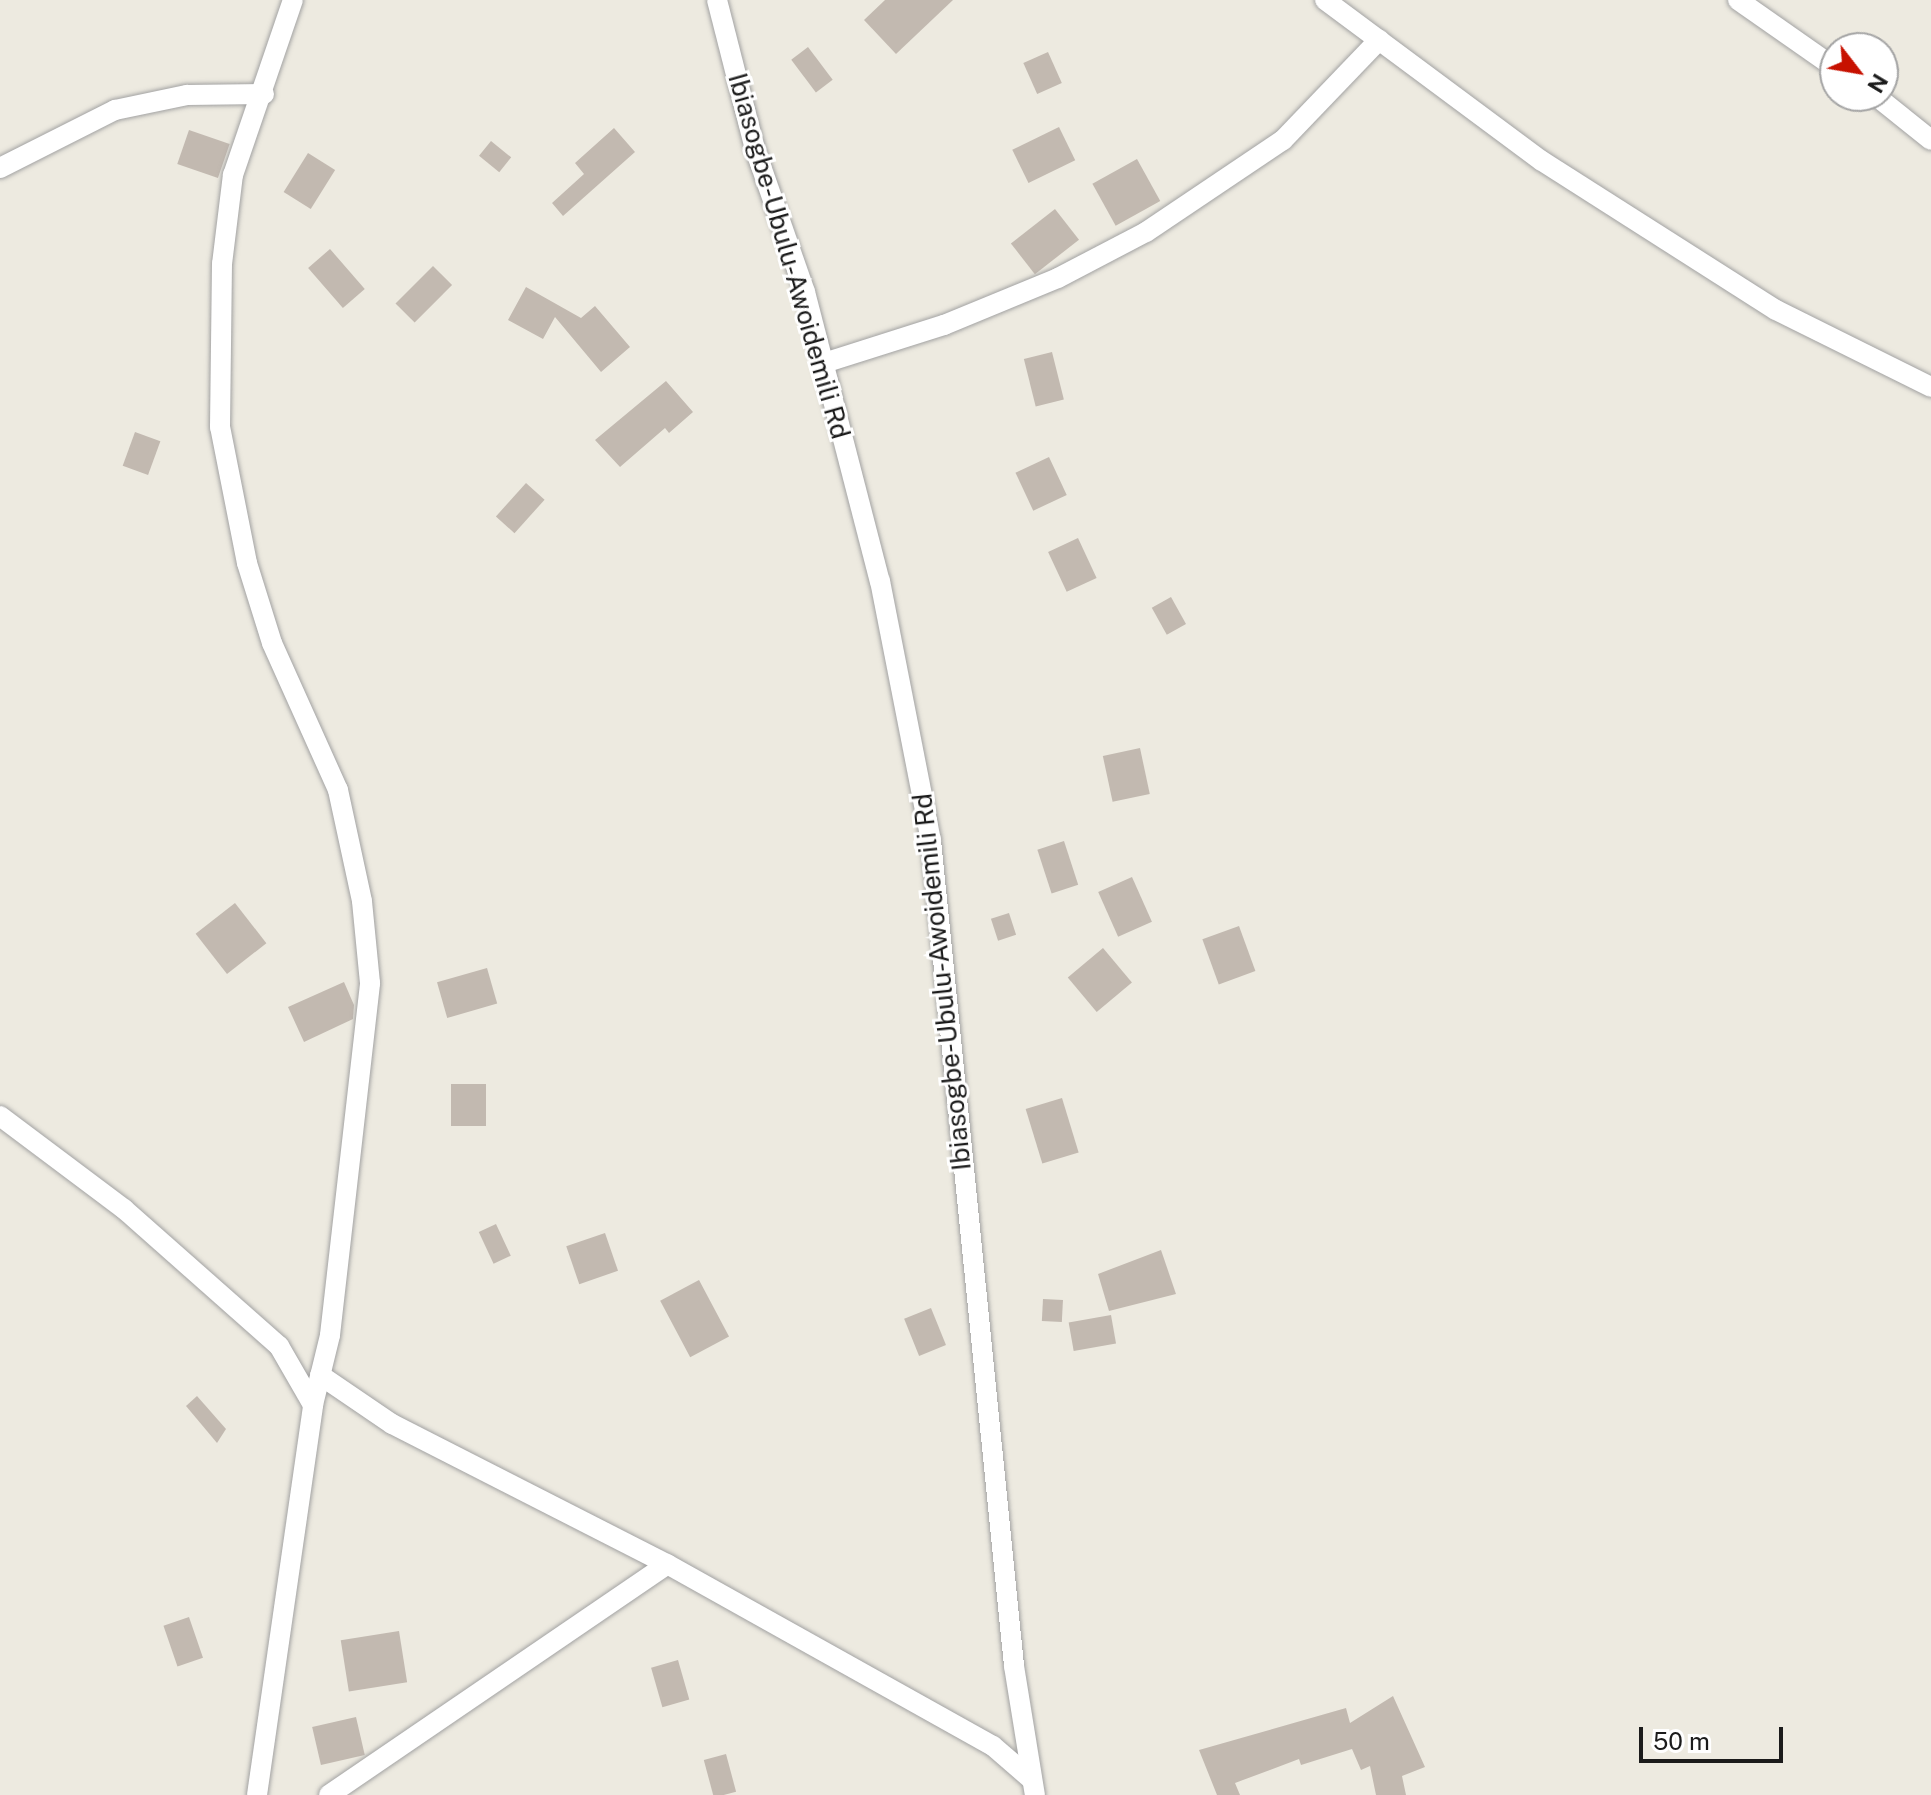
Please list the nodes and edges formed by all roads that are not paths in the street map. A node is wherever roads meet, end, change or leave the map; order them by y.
1 (293, 0) edge
2 (717, 0) edge
3 (1325, 0) edge
4 (1738, 0) edge
5 (1379, 40) junction
6 (1819, 57) edge
7 (264, 94) junction
8 (1896, 112) edge
9 (1931, 140) edge
10 (0, 168) edge
11 (824, 363) junction
12 (1931, 387) edge
13 (0, 1116) edge
14 (320, 1375) junction
15 (313, 1405) junction
16 (667, 1564) junction
17 (1032, 1787) edge
18 (257, 1795) edge
19 (329, 1795) edge

1 - 7 street
2 - 11 street, Ibiasogbe-Ubulu-Awoidemili Rd
3 - 5 street
4 - 6 street
5 - 11 street
5 - 12 street
7 - 10 street
7 - 14 street
8 - 9 street
11 - 17 street, Ibiasogbe-Ubulu-Awoidemili Rd
13 - 15 street
14 - 15 street
14 - 16 street
15 - 18 street
16 - 17 street
16 - 19 street

